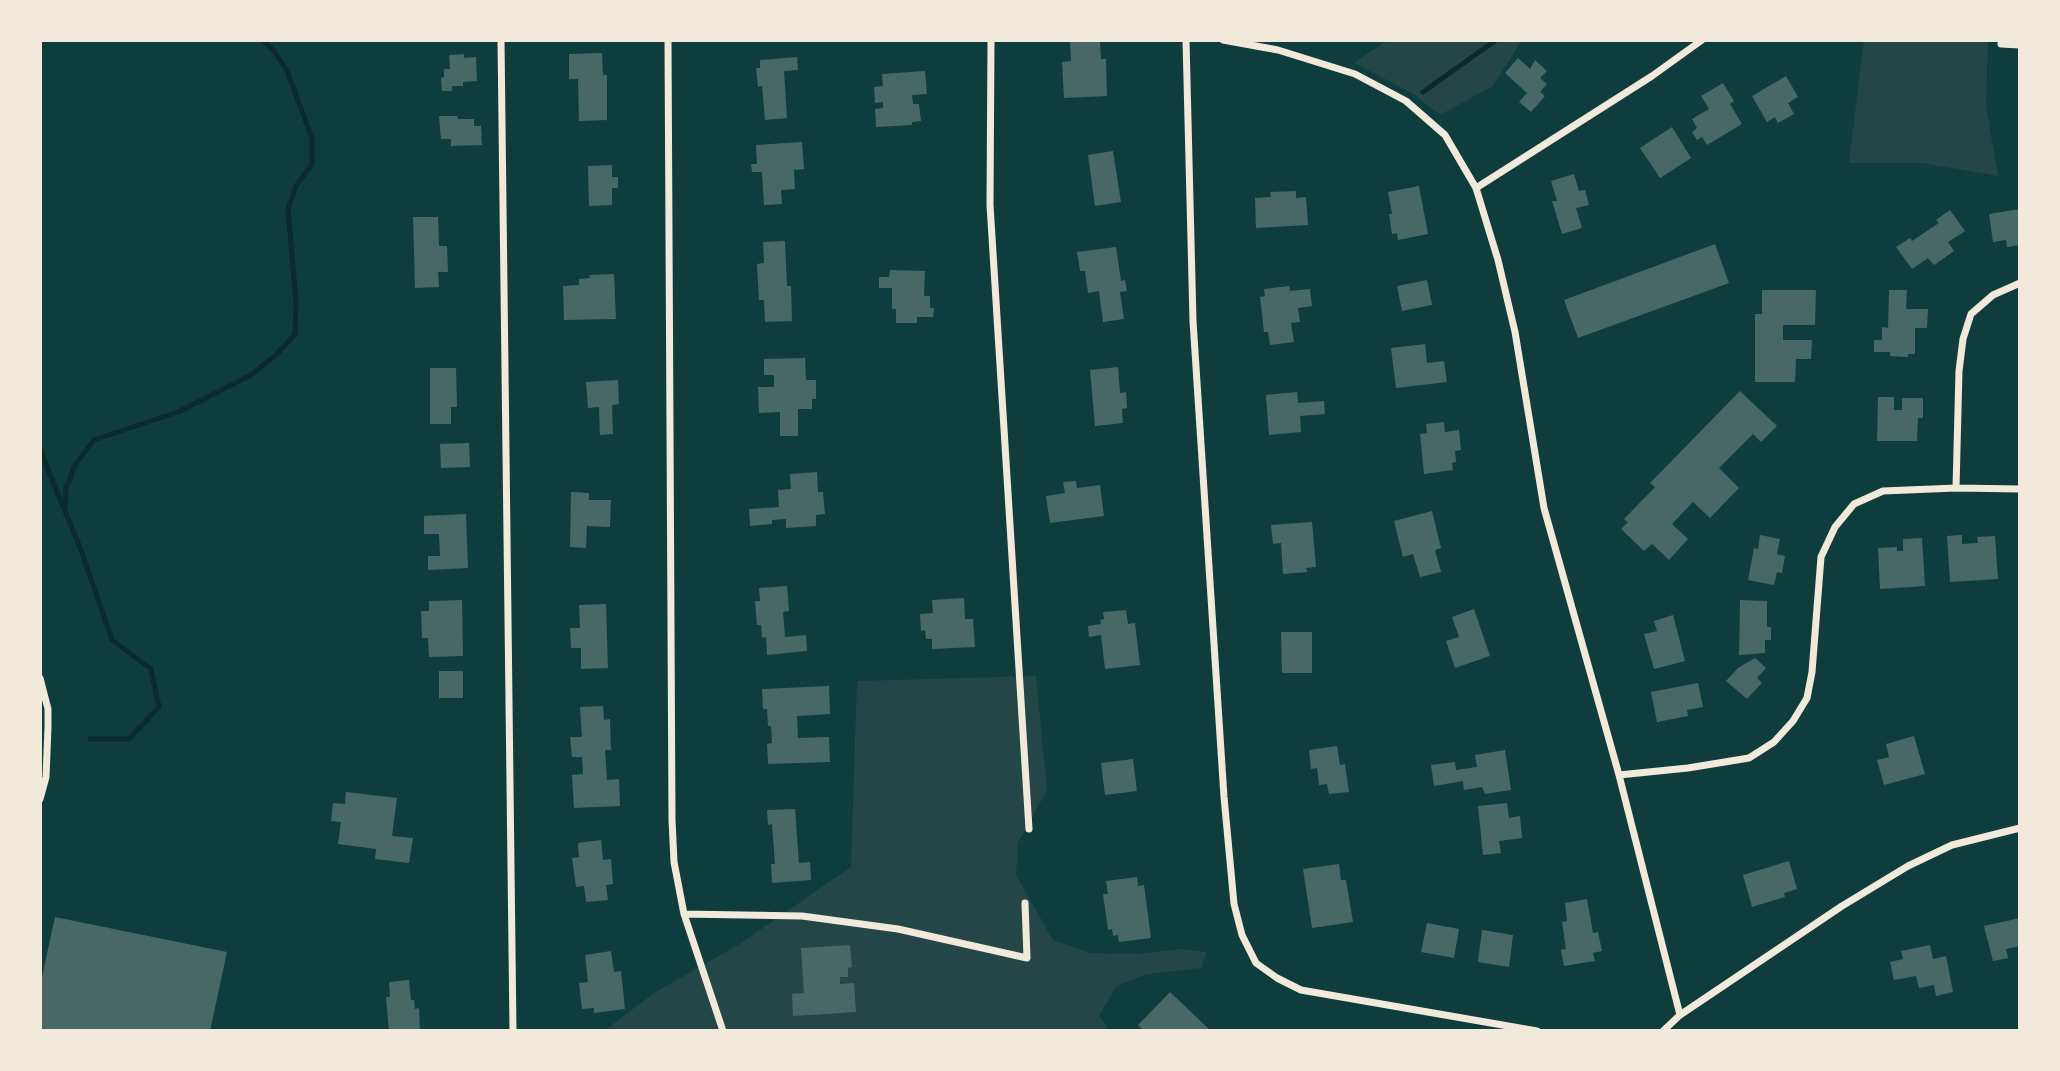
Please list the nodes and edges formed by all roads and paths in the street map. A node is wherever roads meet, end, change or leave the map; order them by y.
1 (500, 40) edge
2 (668, 40) edge
3 (991, 40) edge
4 (1186, 40) edge
5 (1223, 40) edge
6 (1702, 40) edge
7 (2001, 44) dead end
8 (2020, 45) edge
9 (1476, 188) junction
10 (2020, 283) edge
11 (1956, 488) junction
12 (2020, 489) edge
13 (40, 678) edge
14 (1619, 775) junction
15 (40, 799) edge
16 (1029, 828) dead end
17 (2020, 828) edge
18 (1025, 903) dead end
19 (684, 914) junction
20 (1680, 1015) junction
21 (513, 1031) edge
22 (723, 1031) edge
23 (1538, 1031) edge
24 (1663, 1031) edge

1 - 21 street
2 - 19 street
3 - 16 street
4 - 23 street
5 - 9 street
6 - 9 street
7 - 8 street
9 - 14 street
10 - 11 street
11 - 12 street
11 - 14 street
13 - 15 street
14 - 20 street
17 - 20 street
18 - 19 street
19 - 22 street
20 - 24 street

